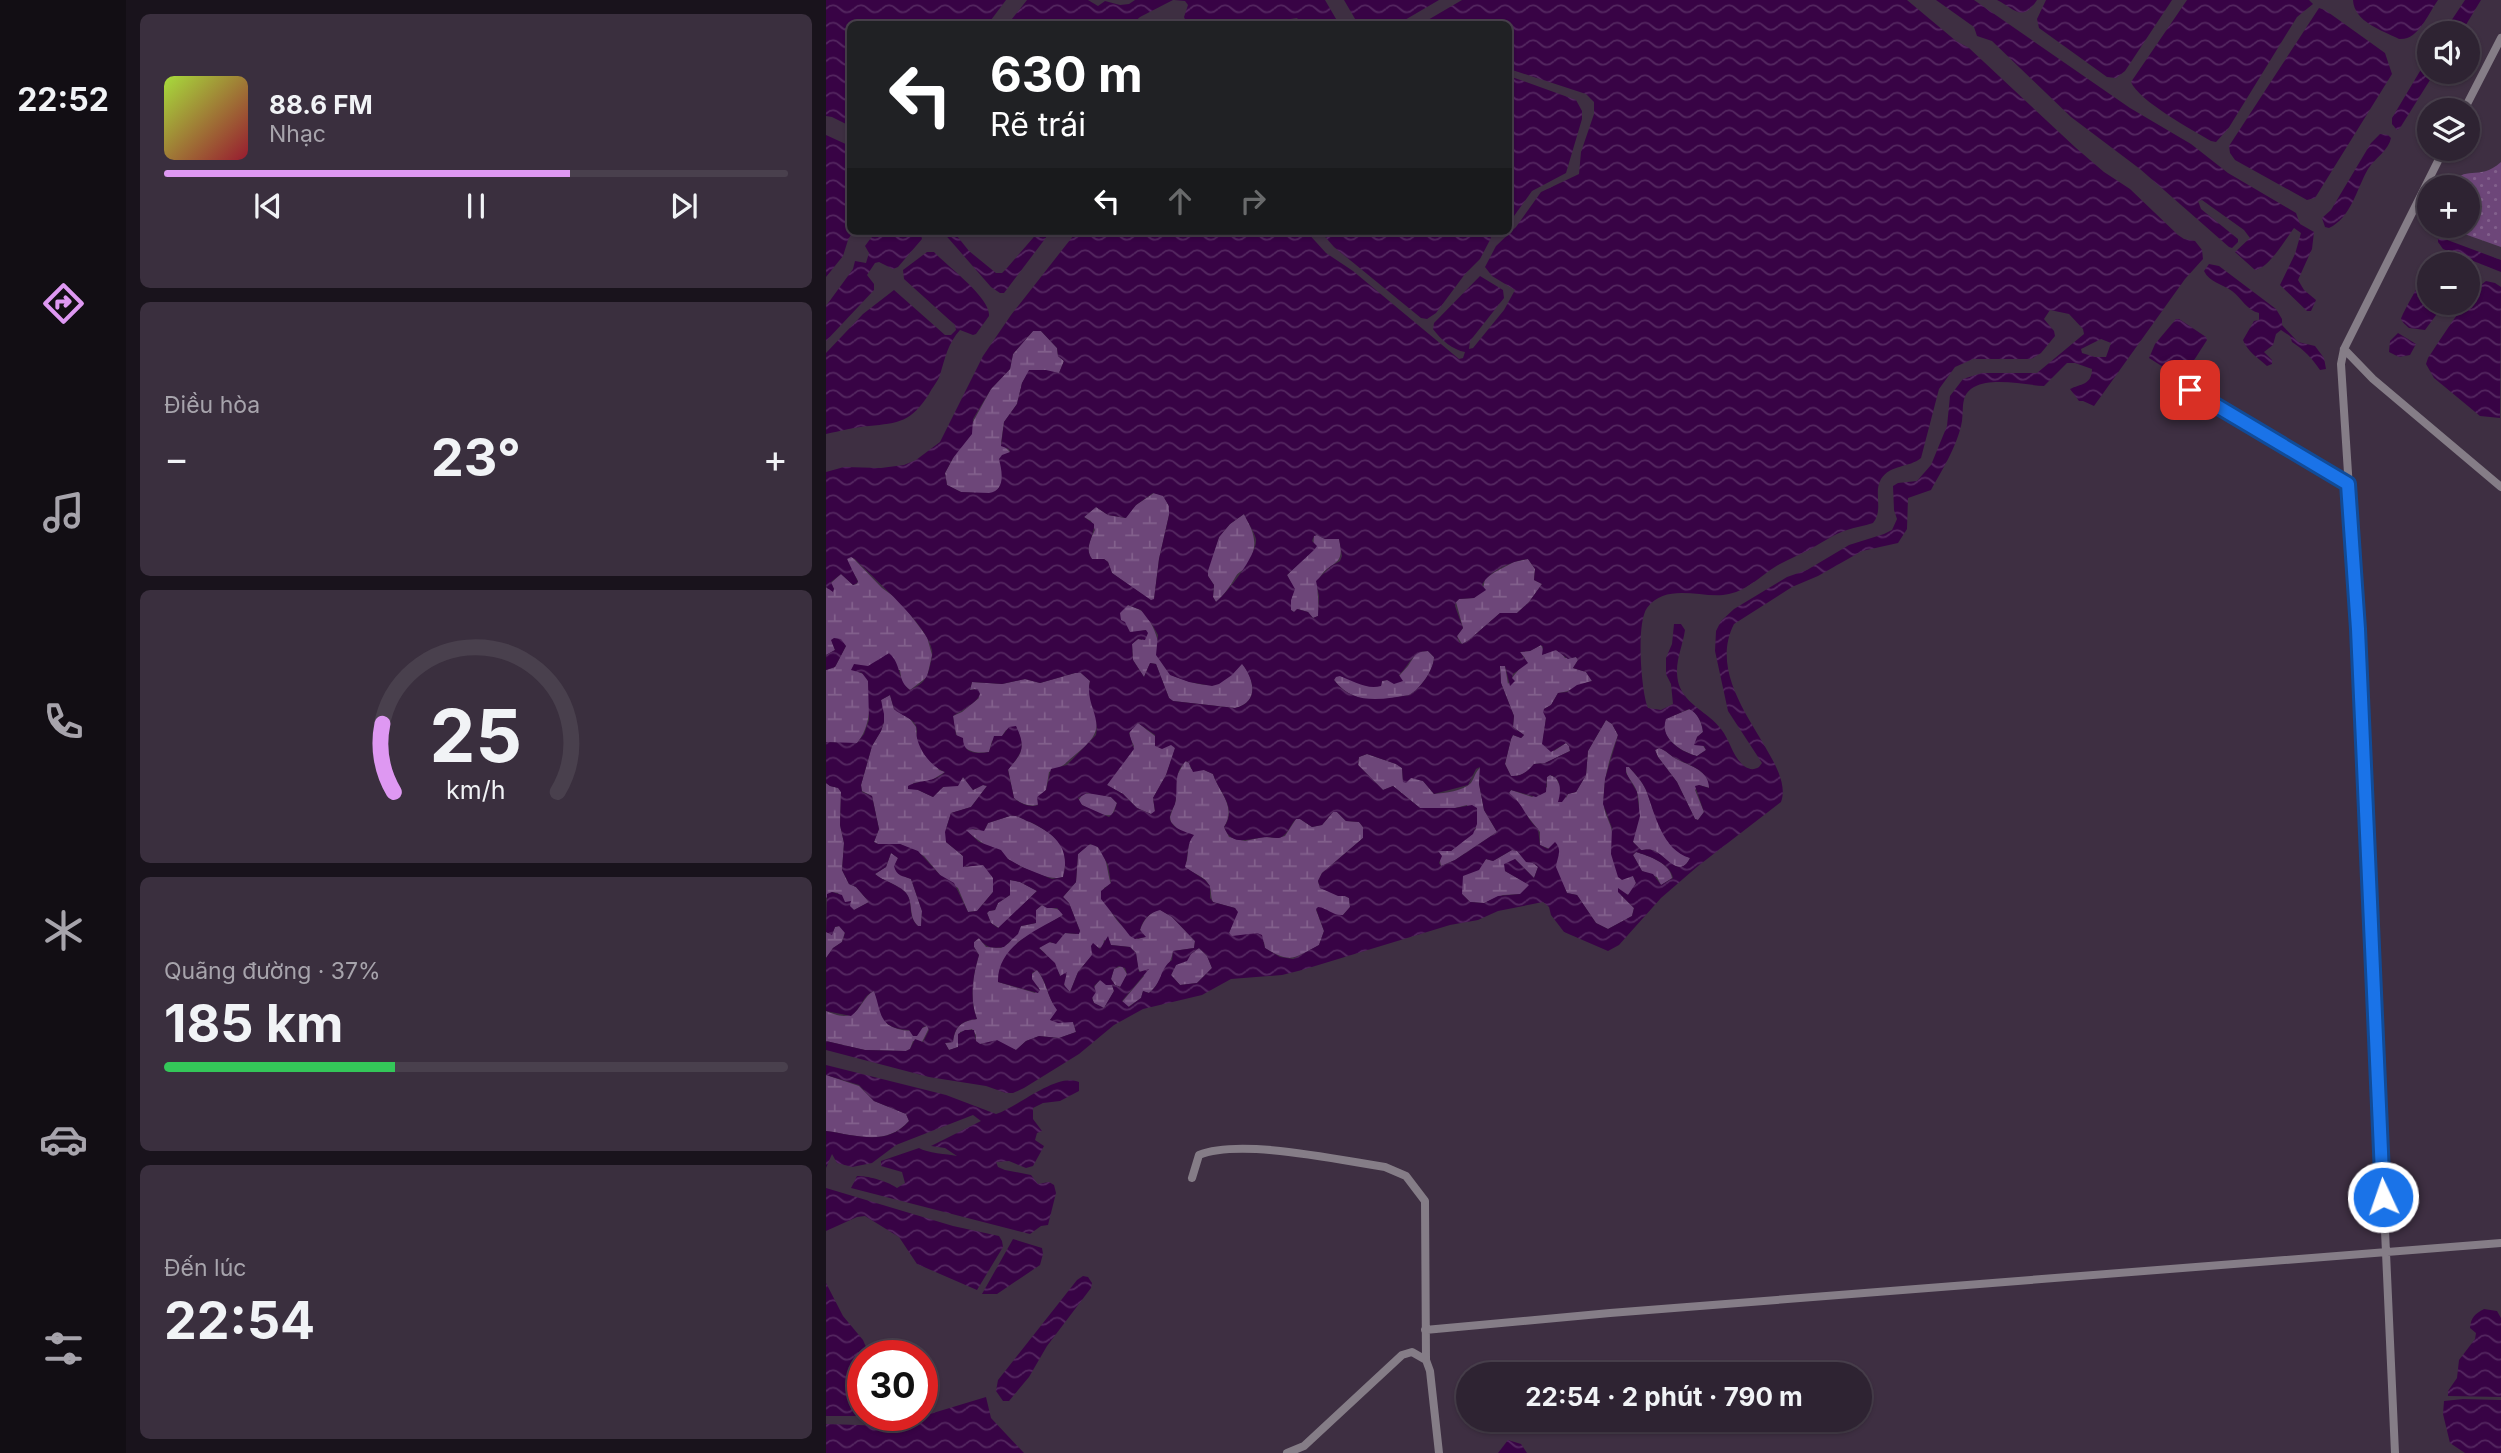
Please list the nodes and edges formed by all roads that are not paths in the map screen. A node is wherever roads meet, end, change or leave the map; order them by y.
1 (2501, 38) edge
2 (2470, 98) edge
3 (2438, 161) edge
4 (2344, 349) junction
5 (2190, 390) dead end
6 (2348, 484) junction
7 (2501, 487) edge
8 (1192, 1178) dead end
9 (2501, 1243) edge
10 (2386, 1253) junction
11 (1424, 1330) junction
12 (1426, 1360) junction
13 (1287, 1453) edge
14 (1440, 1453) edge
15 (2395, 1453) edge

1 - 2 street
3 - 4 street
4 - 6 street
4 - 7 street
5 - 6 street
6 - 10 street
8 - 11 street
9 - 10 street
10 - 11 street
10 - 15 street
11 - 12 street
12 - 13 street
12 - 14 street

